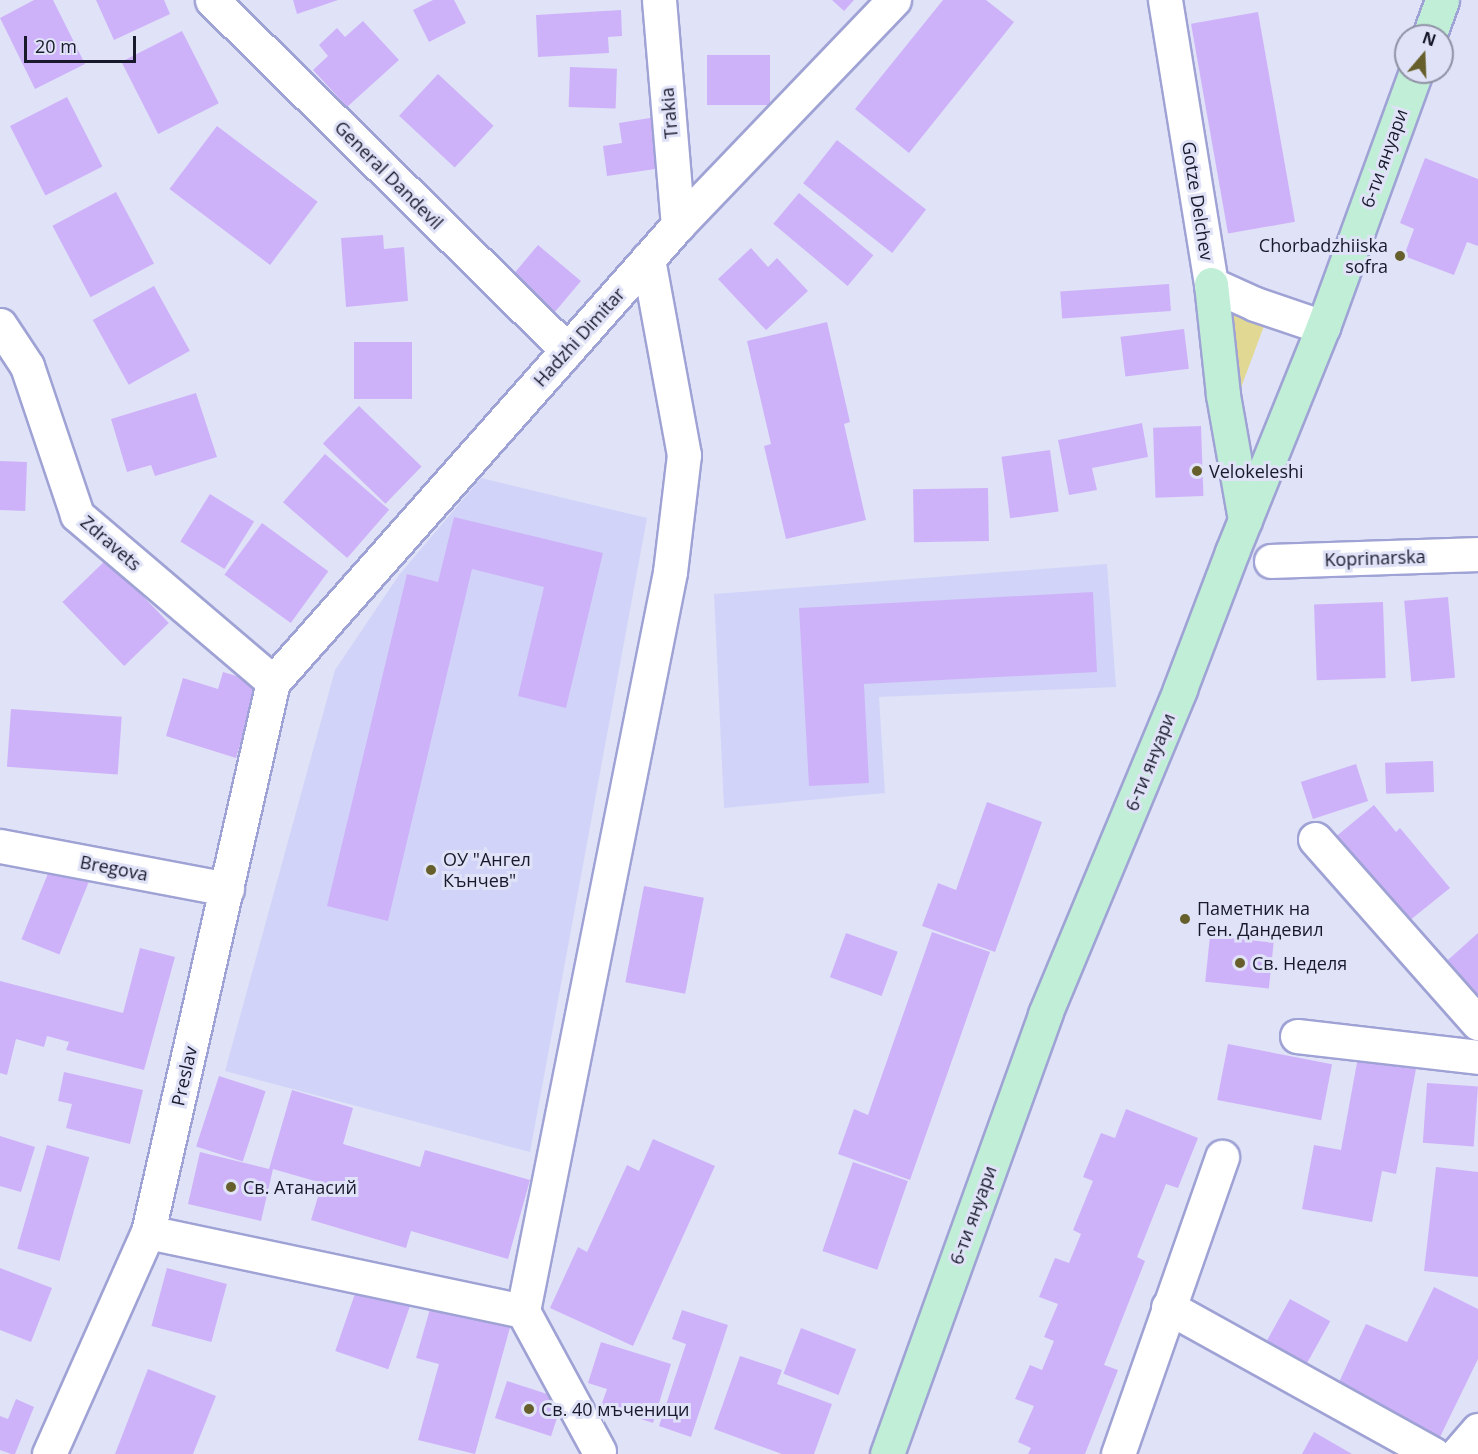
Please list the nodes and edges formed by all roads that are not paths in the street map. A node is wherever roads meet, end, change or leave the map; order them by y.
1 (212, 0) edge
2 (659, 0) edge
3 (894, 0) edge
4 (1165, 0) edge
5 (1442, 0) edge
6 (1433, 24) edge
7 (1412, 84) edge
8 (678, 225) junction
9 (648, 258) junction
10 (1211, 284) junction
11 (0, 325) edge
12 (1323, 327) junction
13 (567, 350) junction
14 (1245, 520) junction
15 (1478, 554) edge
16 (1271, 561) dead end
17 (273, 682) junction
18 (1315, 839) dead end
19 (0, 846) edge
20 (227, 889) junction
21 (1478, 1023) edge
22 (1297, 1036) dead end
23 (1478, 1057) edge
24 (1222, 1157) dead end
25 (148, 1232) junction
26 (1168, 1307) junction
27 (523, 1311) junction
28 (1478, 1430) edge
29 (600, 1453) edge
30 (49, 1454) edge
31 (887, 1454) edge
32 (1118, 1454) edge
33 (1433, 1454) edge
34 (1457, 1454) edge

1 - 13 street, General Dandevil
2 - 8 street, Trakia
3 - 8 street, Hadzhi Dimitar
4 - 10 street, Gotze Delchev
5 - 6 main road
7 - 12 main road, 6-ти януари
8 - 9 street, Hadzhi Dimitar
9 - 13 street, Hadzhi Dimitar
9 - 27 street
10 - 12 street, Gotze Delchev
10 - 14 main road
11 - 17 street, Zdravets
12 - 14 main road, 6-ти януари
13 - 17 street, Hadzhi Dimitar
14 - 31 main road, 6-ти януари
15 - 16 street, Koprinarska
17 - 20 street, Preslav
18 - 21 street
19 - 20 street, Bregova
20 - 25 street, Preslav
22 - 23 street
24 - 26 street
25 - 27 street
25 - 30 street, Preslav
26 - 32 street
26 - 33 street
27 - 29 street
28 - 34 street

